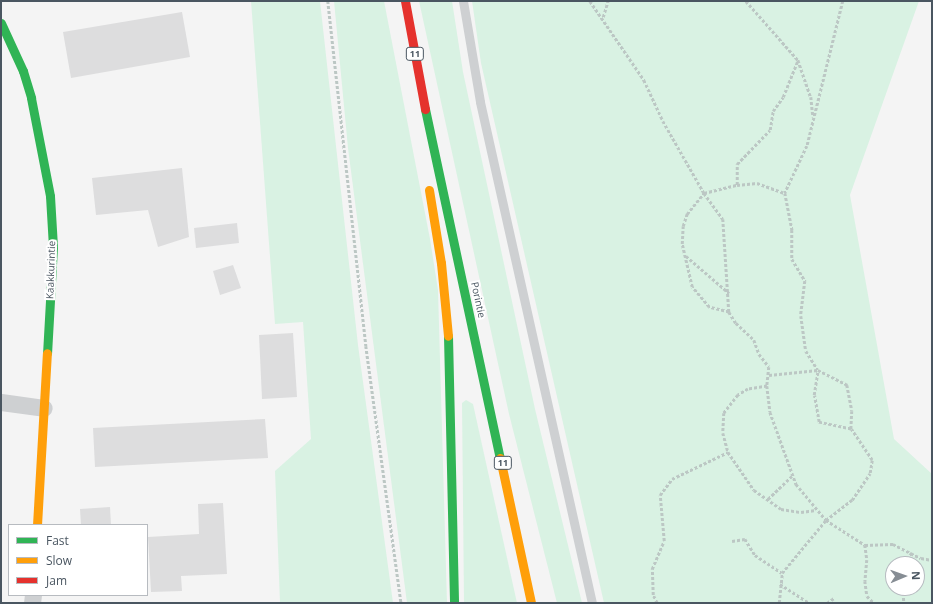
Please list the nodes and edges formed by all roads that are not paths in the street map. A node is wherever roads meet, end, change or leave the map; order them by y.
1 (405, 1) edge
2 (463, 1) edge
3 (1, 24) edge
4 (425, 108) junction
5 (424, 152) dead end
6 (428, 182) dead end
7 (1, 402) edge
8 (44, 408) junction
9 (37, 524) edge
10 (454, 603) edge
11 (531, 603) edge
12 (592, 603) edge

1 - 4 main road, Porintie / 11
2 - 12 lane
3 - 8 main road, Kaakkurintie
4 - 5 main road
4 - 11 main road, Porintie / 11
6 - 10 main road
7 - 8 street
8 - 9 main road, Kaakkurintie

